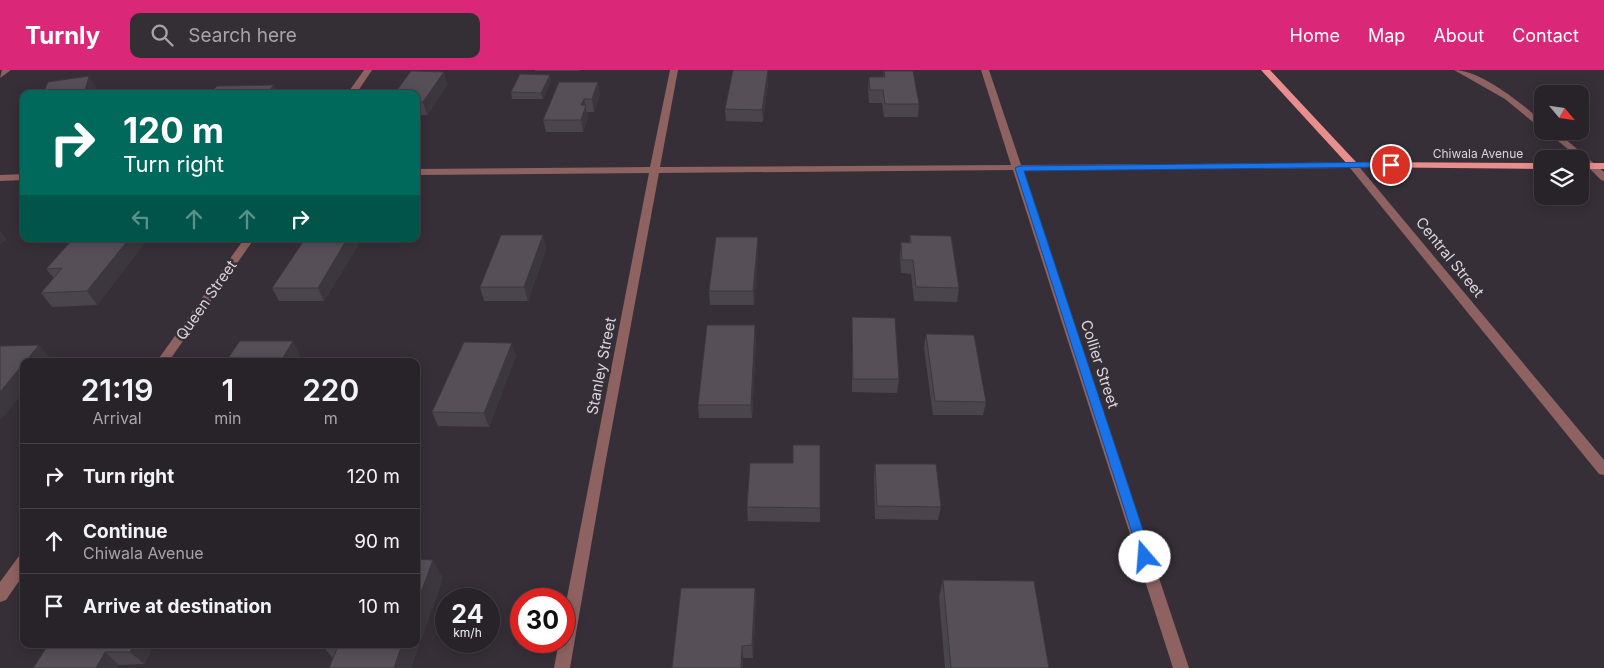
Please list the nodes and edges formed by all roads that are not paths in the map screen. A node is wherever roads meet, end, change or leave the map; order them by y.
1 (7, 70) edge
2 (368, 70) edge
3 (674, 70) edge
4 (985, 70) edge
5 (1265, 70) edge
6 (1458, 70) edge
7 (0, 75) edge
8 (354, 90) edge
9 (1534, 118) edge
10 (1561, 140) edge
11 (1353, 164) junction
12 (1534, 166) edge
13 (1589, 166) edge
14 (1593, 166) junction
15 (1604, 166) edge
16 (1019, 168) junction
17 (420, 172) edge
18 (655, 172) junction
19 (0, 178) edge
20 (20, 178) edge
21 (1604, 178) edge
22 (247, 242) edge
23 (165, 358) edge
24 (1604, 470) edge
25 (20, 566) edge
26 (0, 594) edge
27 (562, 668) edge
28 (1182, 668) edge

1 - 7 street
2 - 8 street
3 - 18 street, Stanley Street
4 - 16 street, Collier Street
5 - 11 main road, Central Street
6 - 9 street
10 - 14 street
11 - 12 main road, Chiwala Avenue
11 - 16 street
11 - 24 street, Central Street
13 - 14 main road
14 - 15 main road
14 - 21 street
16 - 18 street
16 - 28 street, Collier Street
17 - 18 street
18 - 27 street, Stanley Street
19 - 20 street
22 - 23 street, Queen Street
25 - 26 street

